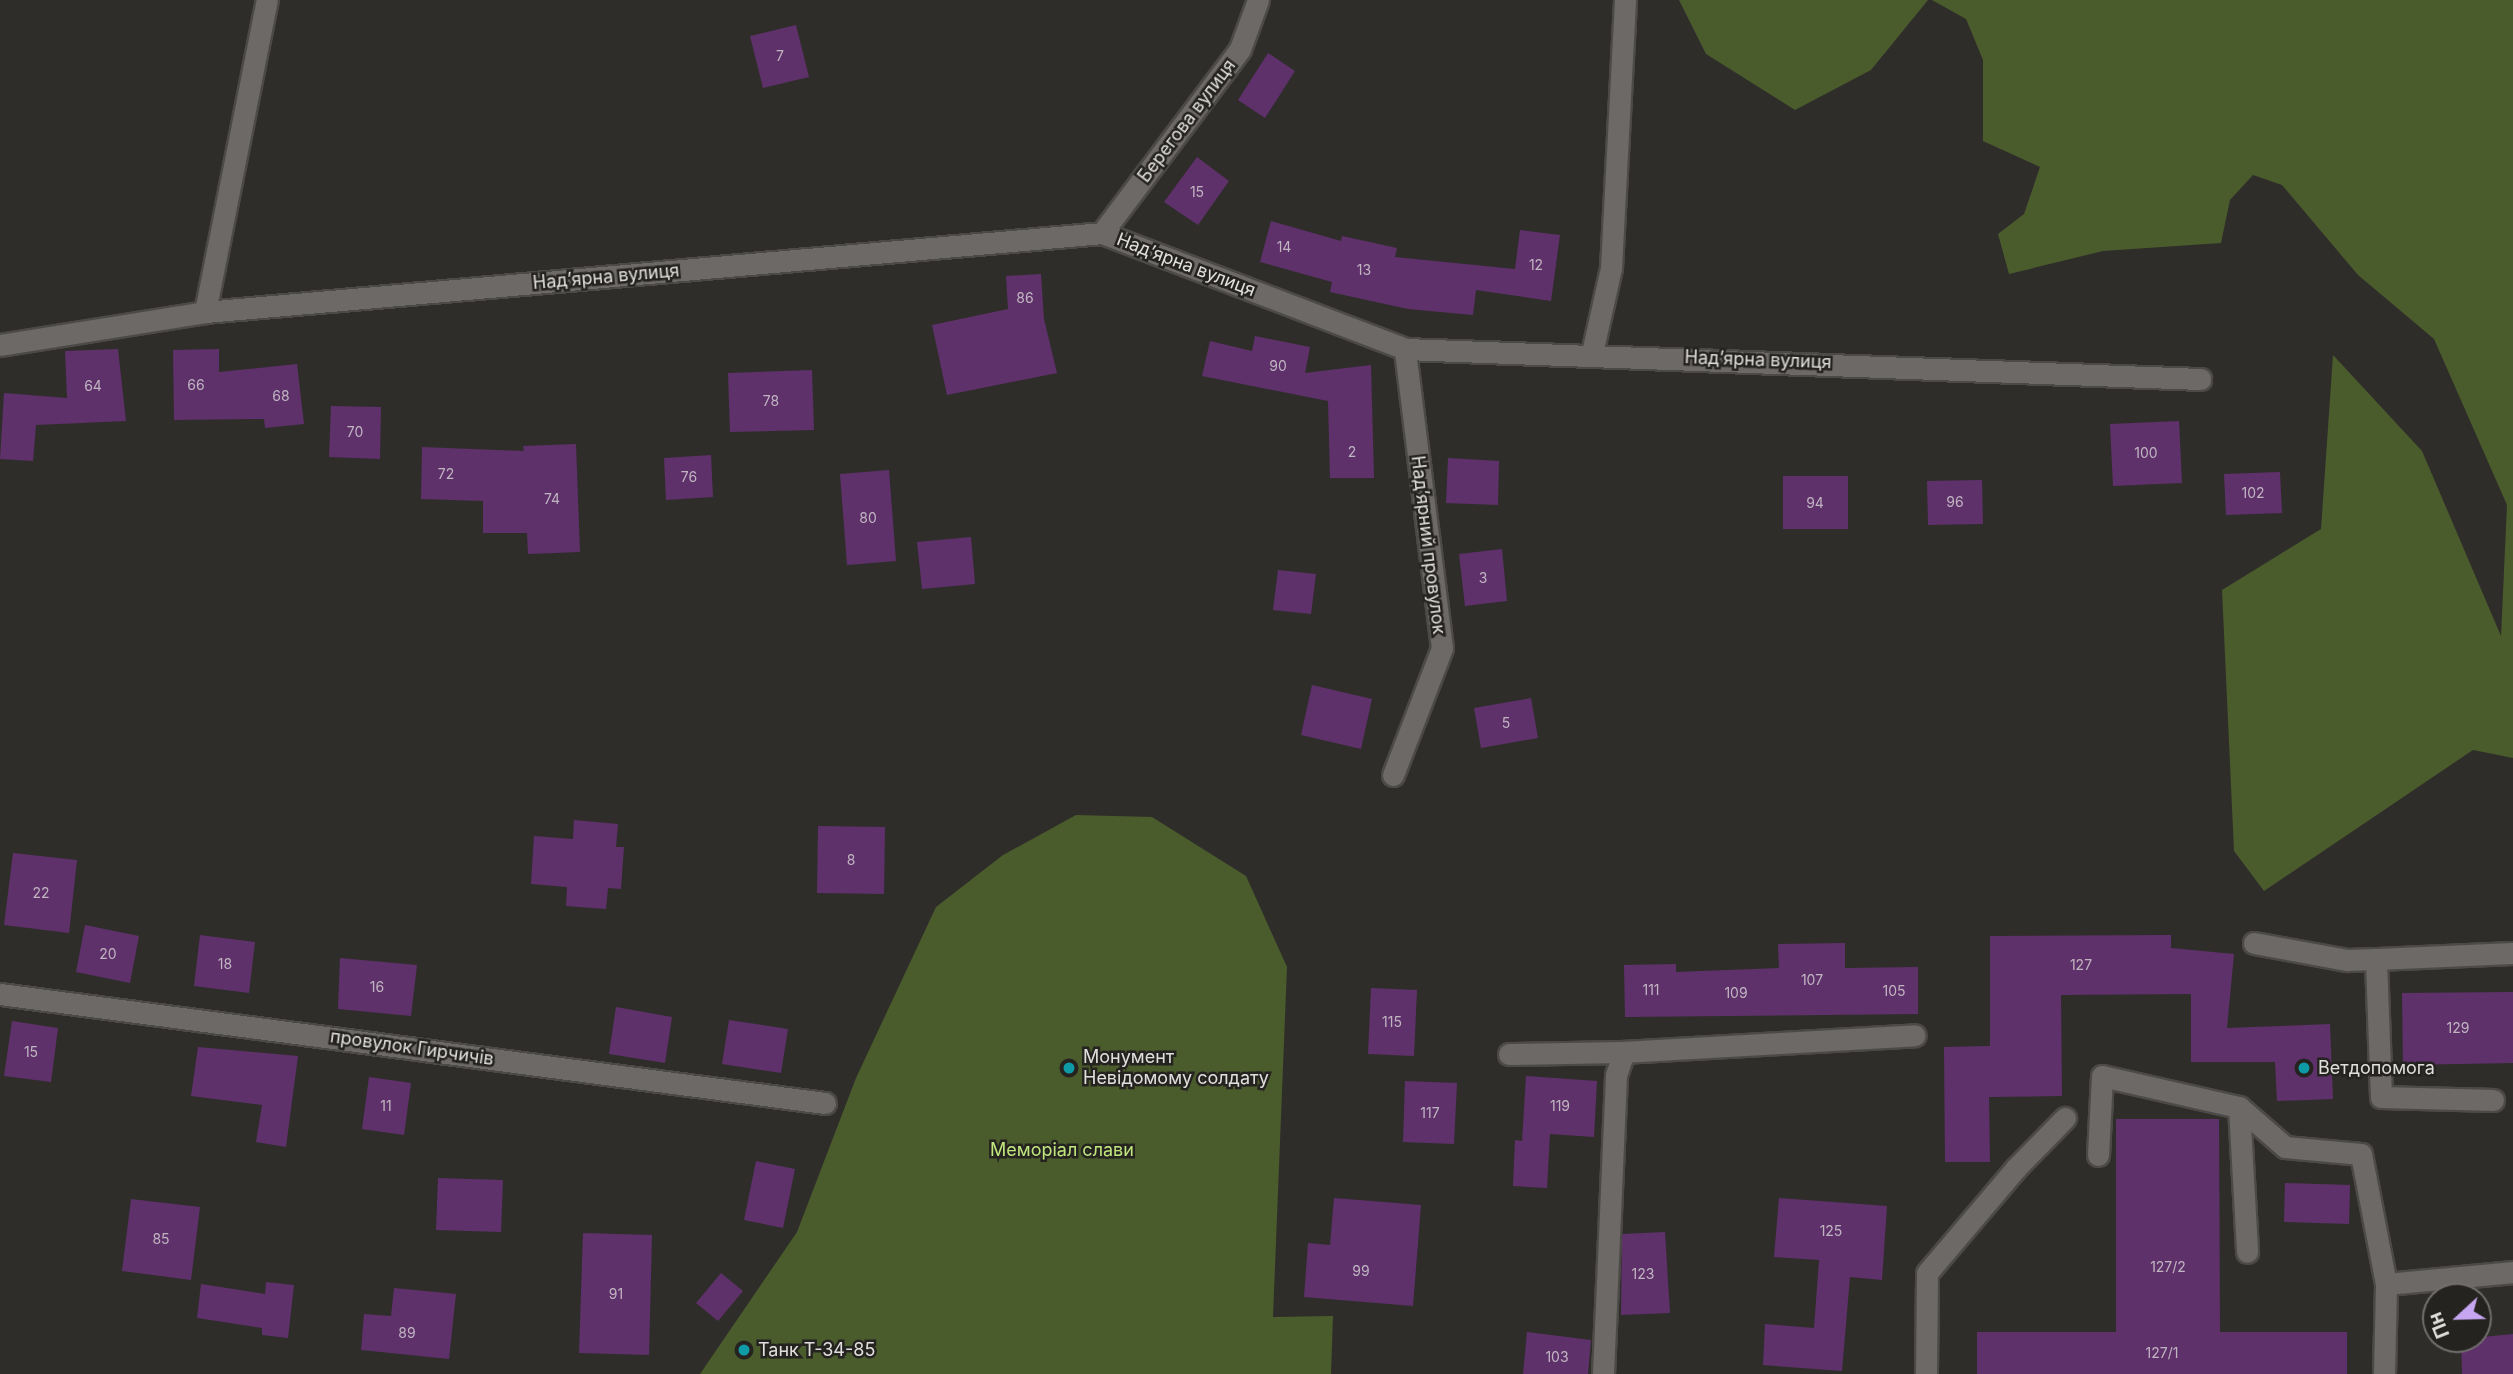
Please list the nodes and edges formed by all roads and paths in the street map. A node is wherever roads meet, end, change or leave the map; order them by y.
1 (267, 0) edge
2 (1258, 0) edge
3 (1625, 0) edge
4 (1102, 233) junction
5 (205, 312) junction
6 (0, 345) edge
7 (1405, 349) junction
8 (1592, 353) junction
9 (2200, 379) dead end
10 (1393, 775) dead end
11 (2254, 943) dead end
12 (2513, 953) edge
13 (2376, 959) junction
14 (0, 994) edge
15 (1915, 1035) dead end
16 (1624, 1052) junction
17 (1509, 1054) dead end
18 (2493, 1100) dead end
19 (825, 1103) dead end
20 (2239, 1107) junction
21 (2065, 1118) dead end
22 (2098, 1155) dead end
23 (2247, 1252) dead end
24 (2513, 1272) edge
25 (2386, 1284) junction
26 (1603, 1374) edge
27 (1926, 1374) edge
28 (2384, 1374) edge

1 - 5 street
2 - 4 street, Берегова вулиця
3 - 8 street
4 - 5 street, Надʼярна вулиця
4 - 7 street, Надʼярна вулиця
5 - 6 street, Надʼярна вулиця
7 - 8 street, Надʼярна вулиця
7 - 10 street, Надʼярний провулок
8 - 9 street, Надʼярна вулиця
11 - 13 street
12 - 13 street
13 - 18 street
14 - 19 street, провулок Гирчичів
15 - 16 street
16 - 17 street
16 - 26 street
20 - 22 street
20 - 23 street
20 - 25 street
21 - 27 street
24 - 25 street
25 - 28 street

